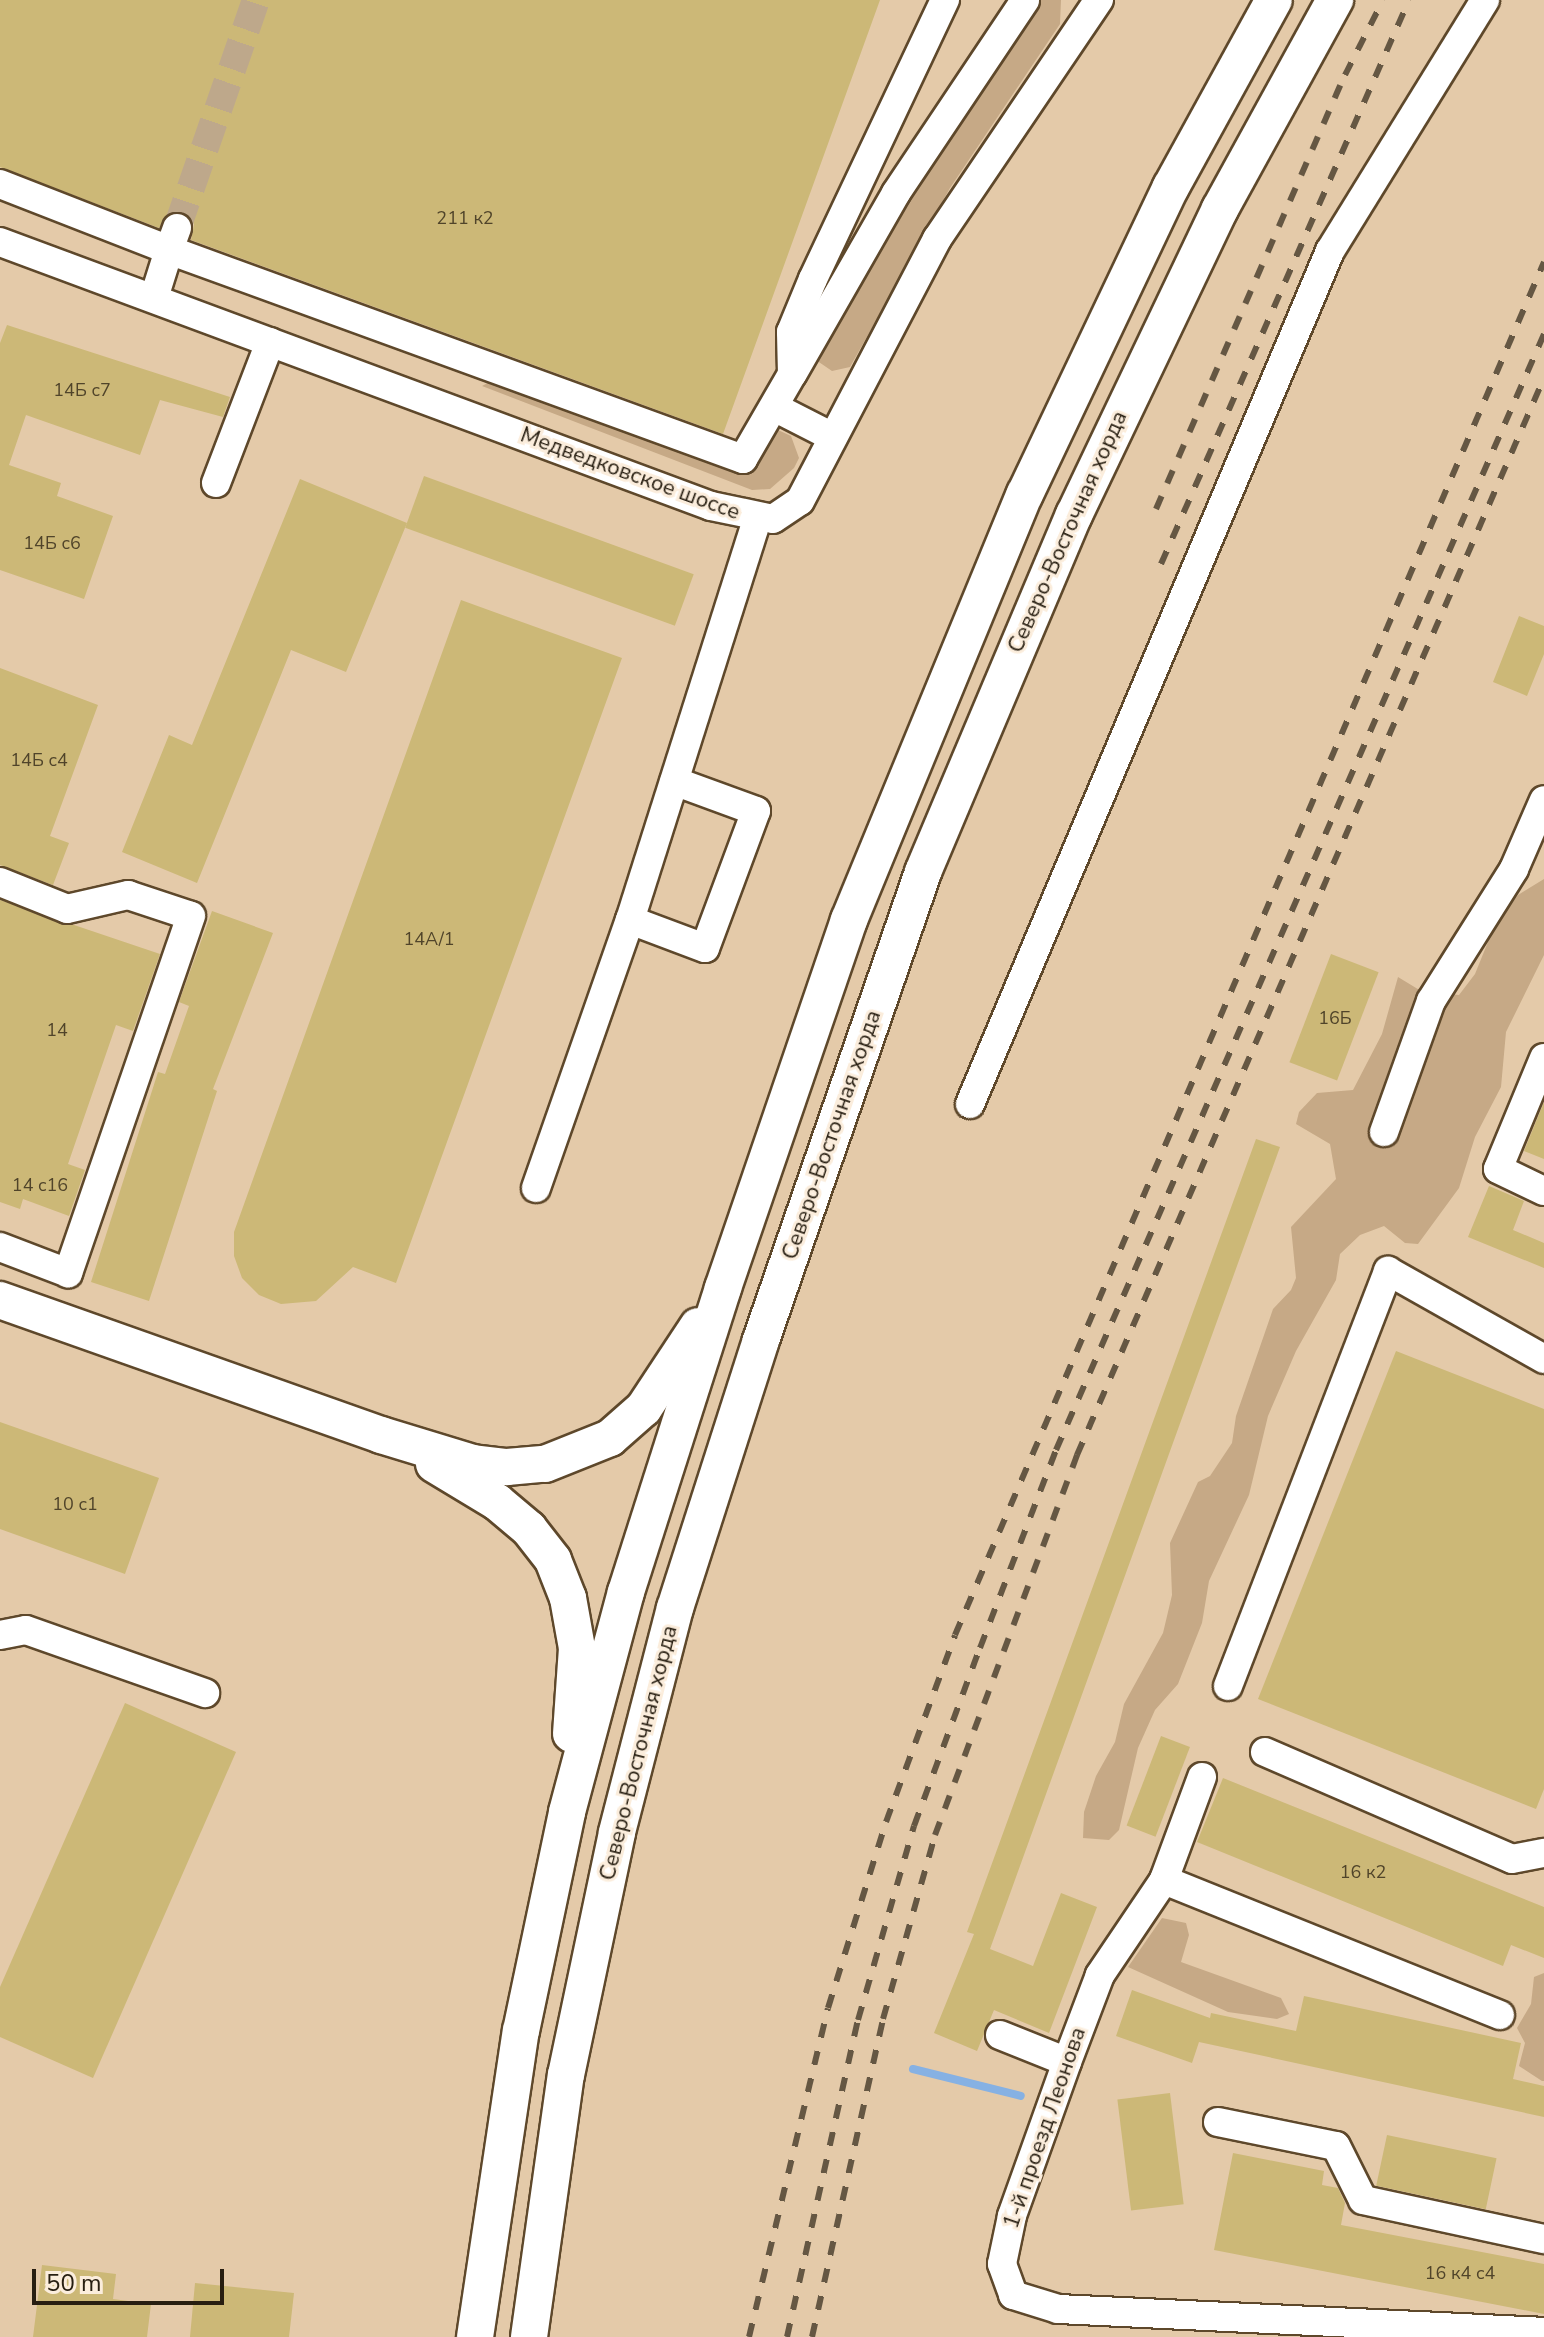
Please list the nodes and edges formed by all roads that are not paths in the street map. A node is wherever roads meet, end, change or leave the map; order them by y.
1 (945, 0) edge
2 (1025, 0) edge
3 (1099, 0) edge
4 (1246, 0) edge
5 (1274, 0) edge
6 (1335, 0) edge
7 (1485, 0) edge
8 (0, 184) edge
9 (1171, 187) junction
10 (173, 239) junction
11 (0, 242) edge
12 (154, 298) junction
13 (270, 342) junction
14 (792, 374) junction
15 (774, 407) junction
16 (833, 437) junction
17 (216, 483) dead end
18 (757, 519) junction
19 (674, 781) junction
20 (1544, 800) edge
21 (1534, 853) edge
22 (0, 882) edge
23 (630, 920) junction
24 (1544, 1058) edge
25 (970, 1104) dead end
26 (1384, 1132) dead end
27 (536, 1188) dead end
28 (1544, 1191) edge
29 (0, 1247) edge
30 (723, 1288) junction
31 (0, 1300) edge
32 (1544, 1359) edge
33 (381, 1435) junction
34 (0, 1635) edge
35 (1228, 1686) dead end
36 (205, 1693) dead end
37 (1265, 1752) dead end
38 (1202, 1777) dead end
39 (567, 1812) junction
40 (1544, 1853) edge
41 (1164, 1880) junction
42 (1500, 2015) dead end
43 (1000, 2035) dead end
44 (1067, 2062) junction
45 (1218, 2122) dead end
46 (552, 2165) junction
47 (1544, 2239) edge
48 (1544, 2332) edge
49 (475, 2337) edge
50 (529, 2337) edge
51 (544, 2337) edge

1 - 14 street
2 - 14 street
3 - 16 street, Медведковское шоссе
4 - 9 main road
5 - 9 main road
6 - 46 main road, Северо-Восточная хорда
7 - 25 street
8 - 10 street
9 - 30 main road
10 - 12 street
10 - 15 street
11 - 12 street, Медведковское шоссе
12 - 13 street, Медведковское шоссе
13 - 17 street
13 - 18 street, Медведковское шоссе
14 - 15 street
15 - 16 street
16 - 18 street, Медведковское шоссе
18 - 19 street
19 - 23 street
19 - 23 street
20 - 21 street
21 - 26 street
22 - 29 street
23 - 27 street
24 - 28 street
30 - 33 main road
30 - 39 main road
31 - 33 main road
32 - 35 street
33 - 39 main road
34 - 36 street
37 - 40 street
38 - 41 street, 1-й проезд Леонова
39 - 49 main road
41 - 42 street
41 - 44 street, 1-й проезд Леонова
43 - 44 street
44 - 48 street, 1-й проезд Леонова
45 - 47 street
46 - 50 main road, Северо-Восточная хорда
46 - 51 main road

